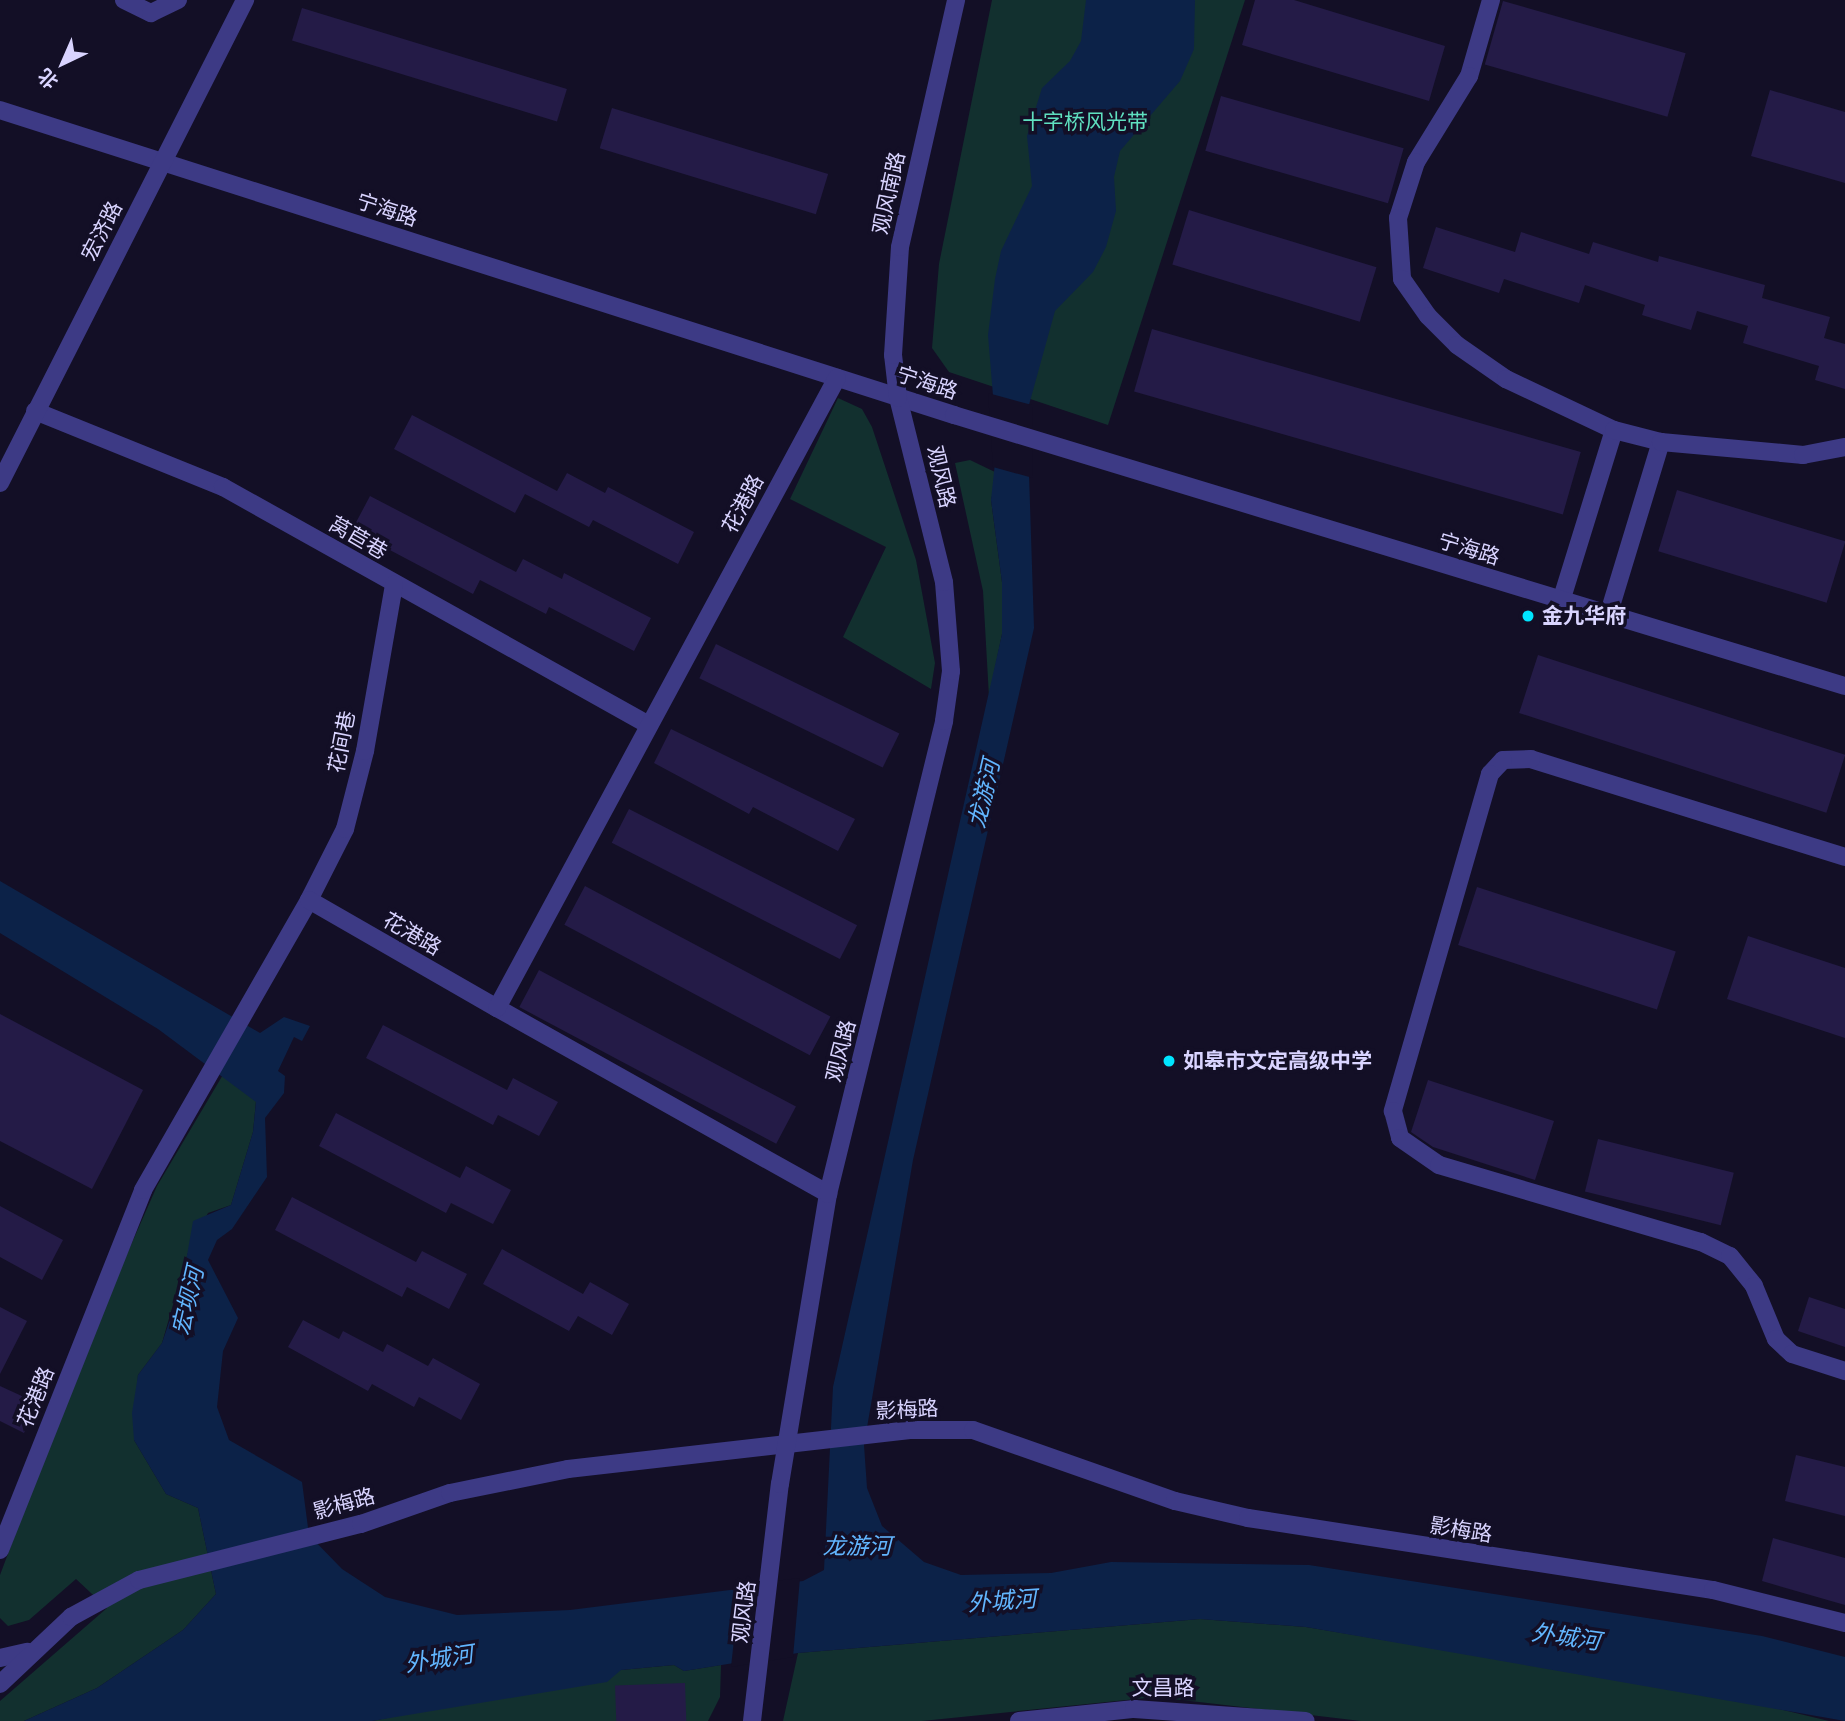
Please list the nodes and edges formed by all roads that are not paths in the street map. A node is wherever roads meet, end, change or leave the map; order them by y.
1 (124, 0) edge
2 (178, 0) edge
3 (245, 0) edge
4 (956, 0) edge
5 (1491, 0) edge
6 (0, 110) edge
7 (162, 162) junction
8 (836, 378) junction
9 (898, 398) junction
10 (35, 411) junction
11 (1614, 430) junction
12 (1661, 442) junction
13 (1845, 447) edge
14 (0, 483) edge
15 (394, 584) junction
16 (1561, 601) junction
17 (1608, 615) junction
18 (1845, 686) edge
19 (649, 725) junction
20 (1845, 857) edge
21 (309, 900) junction
22 (497, 1009) junction
23 (828, 1194) junction
24 (1845, 1371) edge
25 (788, 1441) junction
26 (0, 1550) edge
27 (1845, 1623) edge
28 (31, 1651) junction
29 (0, 1658) edge
30 (0, 1684) edge
31 (1131, 1715) edge
32 (752, 1721) edge
33 (1018, 1721) edge
34 (1306, 1721) edge

1 - 2 street
3 - 7 street, 宏济路
4 - 9 street, 观风南路
5 - 11 street
6 - 7 street, 宁海路
7 - 8 street, 宁海路
7 - 10 street, 宏济路
8 - 9 street, 宁海路
8 - 19 street, 花港路
9 - 16 street, 宁海路
9 - 23 street, 观风路
10 - 14 street, 宏济路
10 - 15 street, 莴苣巷
11 - 12 street
11 - 16 street
12 - 13 street
12 - 17 street
15 - 19 street, 莴苣巷
15 - 21 street, 花间巷
16 - 17 street, 宁海路
17 - 18 street, 宁海路
19 - 22 street, 花港路
20 - 24 street
21 - 22 street, 花港路
21 - 26 street, 花港路
22 - 23 street
23 - 25 street, 观风路
25 - 27 street, 影梅路
25 - 28 street, 影梅路
25 - 32 street, 观风路
28 - 29 street
28 - 30 street, 影梅路
31 - 33 street, 文昌路
31 - 34 street, 文昌路

